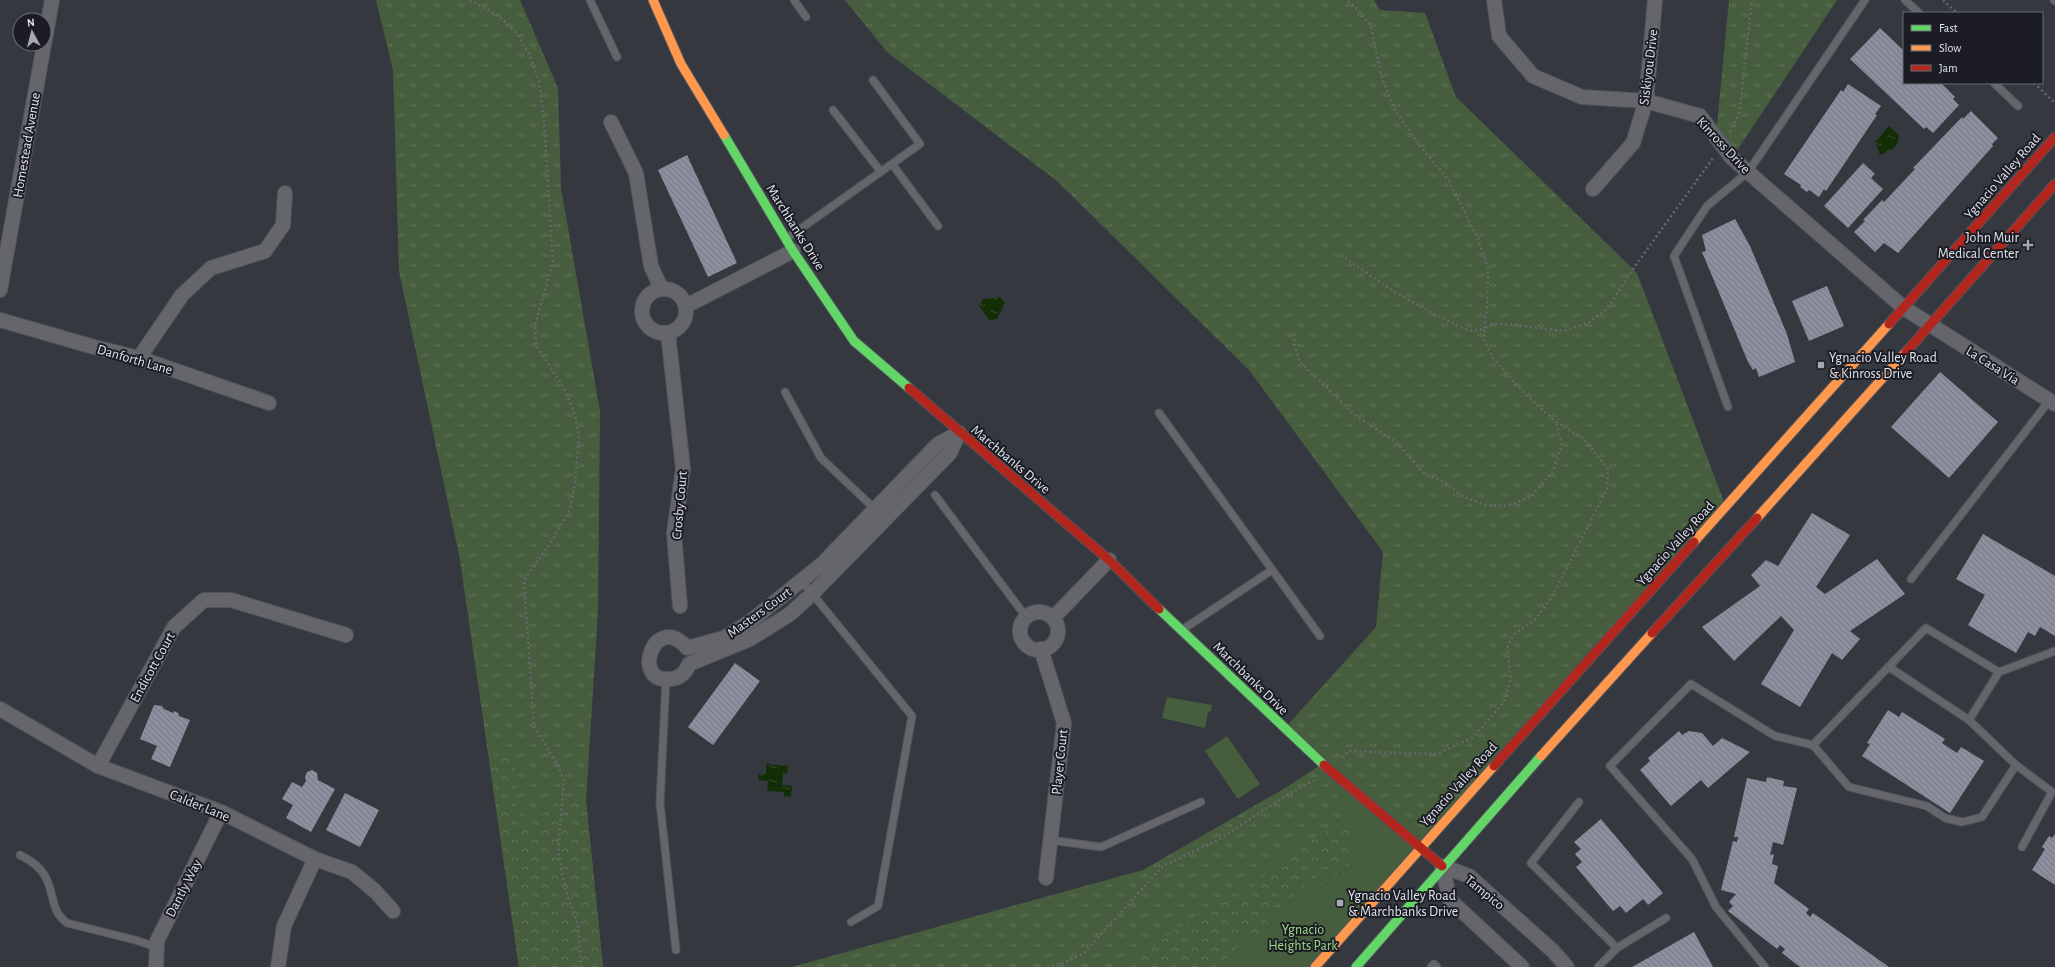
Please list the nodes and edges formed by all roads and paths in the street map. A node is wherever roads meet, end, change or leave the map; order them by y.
1 (52, 0) edge
2 (470, 0) edge
3 (590, 0) edge
4 (653, 0) edge
5 (794, 0) edge
6 (1346, 0) edge
7 (1494, 0) edge
8 (1656, 0) edge
9 (1752, 0) edge
10 (1865, 0) edge
11 (1905, 0) edge
12 (1943, 0) edge
13 (1918, 12) edge
14 (1956, 12) edge
15 (806, 17) dead end
16 (617, 57) dead end
17 (873, 80) dead end
18 (1995, 84) edge
19 (2035, 84) edge
20 (1646, 100) junction
21 (2055, 103) edge
22 (2018, 106) dead end
23 (832, 110) dead end
24 (611, 122) dead end
25 (2055, 137) edge
26 (1723, 145) junction
27 (892, 164) junction
28 (881, 172) junction
29 (1748, 172) junction
30 (2055, 184) edge
31 (1593, 189) dead end
32 (285, 193) dead end
33 (938, 226) dead end
34 (790, 245) junction
35 (1341, 255) dead end
36 (661, 288) junction
37 (0, 290) edge
38 (686, 306) junction
39 (1904, 308) junction
40 (0, 320) edge
41 (1930, 327) junction
42 (1484, 329) junction
43 (668, 333) junction
44 (1294, 334) dead end
45 (139, 358) junction
46 (785, 392) dead end
47 (269, 403) dead end
48 (2052, 403) edge
49 (1728, 406) dead end
50 (1159, 413) dead end
51 (1556, 422) junction
52 (959, 433) junction
53 (935, 494) dead end
54 (875, 507) junction
55 (883, 521) junction
56 (1109, 560) junction
57 (1272, 570) junction
58 (801, 580) junction
59 (1911, 580) dead end
60 (813, 593) junction
61 (680, 606) dead end
62 (1026, 617) junction
63 (1053, 618) junction
64 (1182, 630) junction
65 (346, 636) dead end
66 (1320, 636) dead end
67 (1041, 649) junction
68 (2055, 650) edge
69 (1889, 667) junction
70 (1999, 672) junction
71 (666, 679) junction
72 (0, 709) edge
73 (1969, 720) junction
74 (1813, 745) junction
75 (2016, 765) junction
76 (98, 766) junction
77 (1330, 771) junction
78 (1201, 802) dead end
79 (1579, 802) dead end
80 (221, 812) junction
81 (1050, 840) junction
82 (2022, 847) dead end
83 (1420, 848) junction
84 (20, 855) dead end
85 (315, 859) junction
86 (1442, 866) junction
87 (1046, 878) dead end
88 (393, 910) dead end
89 (1666, 918) dead end
90 (851, 922) dead end
91 (157, 947) junction
92 (1617, 948) junction
93 (676, 950) dead end
94 (156, 967) edge
95 (278, 967) edge
96 (581, 967) edge
97 (1047, 967) edge
98 (1315, 967) edge
99 (1356, 967) edge
100 (1432, 967) edge
101 (1437, 967) edge
102 (1522, 967) edge
103 (1567, 967) edge
104 (1598, 967) edge
105 (1765, 967) edge

1 - 37 street, Homestead Avenue
2 - 96 path
3 - 16 lane
4 - 34 main road, Marchbanks Drive
5 - 15 lane
6 - 42 path
7 - 20 street, Kinross Drive
8 - 20 street, Siskiyou Drive
9 - 26 path
10 - 29 lane
11 - 13 lane
12 - 14 path
17 - 27 lane
18 - 22 lane
19 - 21 path
20 - 26 street, Kinross Drive
20 - 31 street, Siskiyou Drive
23 - 28 lane
24 - 36 street
25 - 39 main road, Ygnacio Valley Road
26 - 29 street, Kinross Drive
26 - 42 path
27 - 28 lane
27 - 33 lane
28 - 34 lane
29 - 39 street, Kinross Drive
29 - 49 lane
30 - 41 main road
32 - 45 street
34 - 38 street
34 - 52 main road, Marchbanks Drive
35 - 42 path
36 - 38 street
36 - 43 street
38 - 43 street
39 - 41 street, Kinross Drive
39 - 83 main road, Ygnacio Valley Road
40 - 45 street, Danforth Lane
41 - 48 street, La Casa Via
41 - 86 main road
42 - 51 path
43 - 61 street, Crosby Court
44 - 51 path
45 - 47 street, Danforth Lane
46 - 54 lane
48 - 59 lane
50 - 57 lane
51 - 77 path
52 - 54 street, Masters Court
52 - 55 street, Masters Court
52 - 56 main road, Marchbanks Drive
53 - 62 lane
54 - 55 lane
54 - 58 street, Masters Court
55 - 60 street, Masters Court
56 - 63 street
56 - 64 main road, Marchbanks Drive
57 - 64 lane
57 - 66 lane
58 - 60 lane
58 - 71 street, Masters Court
60 - 71 street, Masters Court
60 - 90 lane
62 - 63 street
62 - 67 street
63 - 67 street
64 - 77 main road, Marchbanks Drive
65 - 76 street, Endicott Court
67 - 81 street, Player Court
68 - 70 lane
69 - 70 lane
69 - 73 lane
69 - 74 lane
70 - 73 lane
71 - 93 lane
72 - 76 street, Calder Lane
73 - 75 lane
74 - 75 lane
74 - 105 lane
75 - 82 lane
76 - 80 street, Calder Lane
77 - 83 main road, Marchbanks Drive
77 - 97 path
78 - 81 lane
79 - 92 lane
80 - 85 street, Calder Lane
80 - 91 street, Dantly Way
81 - 87 street, Player Court
83 - 86 main road, Marchbanks Drive
83 - 98 main road, Ygnacio Valley Road
84 - 91 lane
85 - 88 street, Calder Lane
85 - 95 street
86 - 99 main road
86 - 102 street, Tampico
86 - 103 street, Tampico
89 - 92 lane
91 - 94 street, Dantly Way
92 - 104 lane
100 - 101 lane

